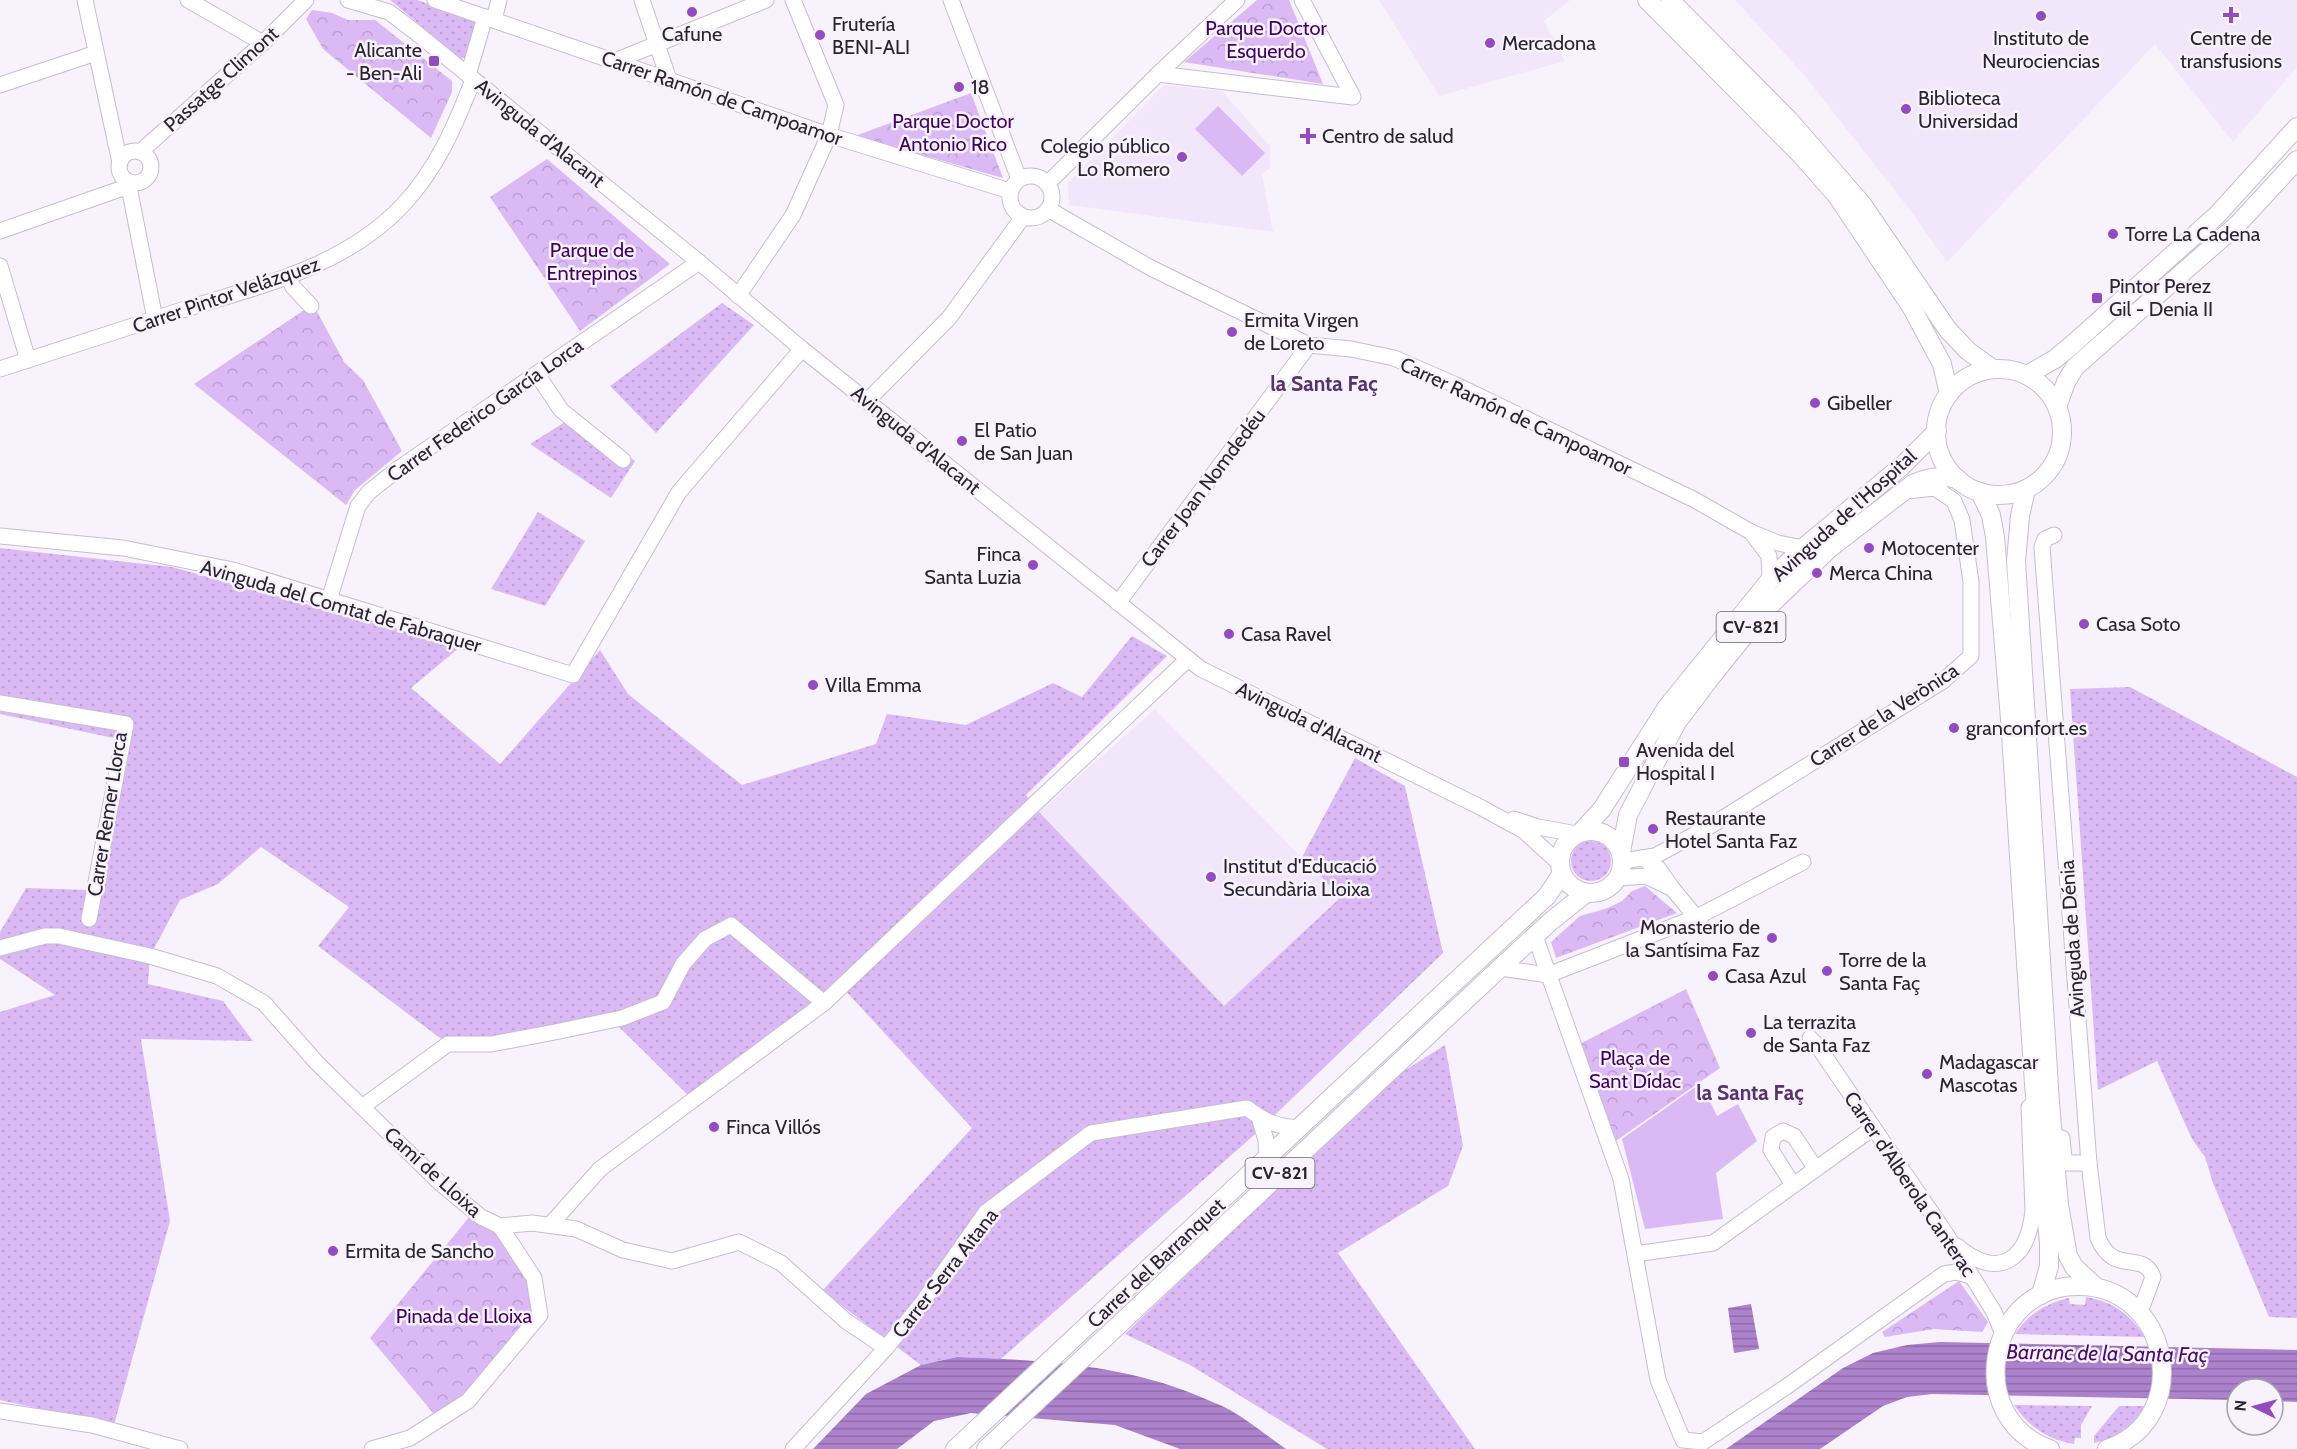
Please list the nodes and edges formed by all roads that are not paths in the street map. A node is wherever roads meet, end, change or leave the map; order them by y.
1 (85, 0) edge
2 (188, 0) edge
3 (435, 0) edge
4 (499, 0) edge
5 (642, 0) edge
6 (766, 0) edge
7 (793, 0) edge
8 (951, 0) edge
9 (1237, 0) edge
10 (1302, 0) edge
11 (1647, 0) edge
12 (1670, 0) edge
13 (358, 1) edge
14 (307, 2) edge
15 (385, 6) edge
16 (489, 19) junction
17 (263, 43) junction
18 (656, 44) junction
19 (96, 53) junction
20 (615, 61) junction
21 (1158, 74) junction
22 (471, 77) junction
23 (669, 80) junction
24 (0, 85) edge
25 (2297, 127) edge
26 (829, 135) junction
27 (140, 152) junction
28 (2297, 160) edge
29 (120, 163) junction
30 (129, 184) junction
31 (1047, 184) junction
32 (1015, 185) junction
33 (1048, 209) junction
34 (1023, 217) junction
35 (0, 231) edge
36 (699, 262) junction
37 (0, 266) edge
38 (288, 277) junction
39 (738, 296) junction
40 (311, 306) dead end
41 (155, 319) junction
42 (1309, 345) junction
43 (802, 349) junction
44 (28, 360) junction
45 (0, 369) edge
46 (1993, 369) junction
47 (537, 374) junction
48 (2027, 375) junction
49 (1949, 394) junction
50 (867, 401) junction
51 (2057, 407) junction
52 (1937, 431) junction
53 (623, 460) dead end
54 (1958, 480) junction
55 (2026, 489) junction
56 (1903, 492) junction
57 (1980, 492) junction
58 (1751, 532) junction
59 (2054, 535) dead end
60 (0, 536) edge
61 (1803, 548) junction
62 (1770, 580) junction
63 (329, 600) junction
64 (1118, 603) junction
65 (1188, 658) junction
66 (0, 703) edge
67 (1482, 808) junction
68 (1579, 833) junction
69 (1642, 858) junction
70 (1803, 862) dead end
71 (1621, 864) junction
72 (1560, 869) junction
73 (1672, 888) junction
74 (1585, 894) junction
75 (89, 919) dead end
76 (1698, 919) junction
77 (1535, 936) junction
78 (0, 948) edge
79 (1500, 968) junction
80 (1548, 975) junction
81 (824, 1003) junction
82 (1810, 1038) dead end
83 (2034, 1084) junction
84 (2050, 1103) junction
85 (362, 1107) junction
86 (1259, 1117) junction
87 (1301, 1128) junction
88 (1874, 1128) junction
89 (1267, 1160) junction
90 (2082, 1164) junction
91 (1816, 1169) junction
92 (1793, 1185) junction
93 (2059, 1205) junction
94 (550, 1225) junction
95 (500, 1226) junction
96 (1950, 1240) junction
97 (1635, 1254) junction
98 (1944, 1274) junction
99 (1971, 1276) junction
100 (2096, 1287) junction
101 (2041, 1295) junction
102 (2137, 1309) junction
103 (2002, 1336) junction
104 (886, 1348) junction
105 (0, 1411) edge
106 (990, 1445) edge
107 (2124, 1445) edge
108 (956, 1448) edge
109 (180, 1449) edge
110 (372, 1449) edge
111 (793, 1449) edge
112 (2050, 1449) edge
113 (2107, 1449) edge

1 - 19 street
2 - 17 street
3 - 16 street, Carrer Ramón de Campoamor
4 - 16 street, Carrer Pintor Velázquez
5 - 18 street
6 - 18 street
7 - 26 street
8 - 32 street
9 - 21 street
10 - 21 street
11 - 49 main road
12 - 46 main road
13 - 15 street, Avinguda d'Alacant
14 - 17 street, Passatge Climont
15 - 22 street, Avinguda d'Alacant
16 - 20 street, Carrer Ramón de Campoamor
16 - 22 street, Carrer Pintor Velázquez
17 - 27 street, Passatge Climont
18 - 20 street
18 - 23 street
19 - 24 street
19 - 29 street
20 - 23 street, Carrer Ramón de Campoamor
21 - 31 street
22 - 36 street, Avinguda d'Alacant
22 - 38 street, Carrer Pintor Velázquez
23 - 26 street, Carrer Ramón de Campoamor
25 - 48 main road
26 - 32 street, Carrer Ramón de Campoamor
26 - 39 street
27 - 29 street
27 - 30 street
28 - 51 main road
29 - 30 street
30 - 35 street
30 - 41 street
31 - 32 street
31 - 33 street
32 - 34 street
33 - 34 street
33 - 42 street, Carrer Ramón de Campoamor
34 - 50 street
36 - 39 street, Avinguda d'Alacant
36 - 47 street, Carrer Federico García Lorca
37 - 44 street
38 - 40 street
38 - 41 street, Carrer Pintor Velázquez
39 - 43 street, Avinguda d'Alacant
41 - 44 street, Carrer Pintor Velázquez
42 - 58 street, Carrer Ramón de Campoamor
42 - 64 street, Carrer Joan Nomdedéu
43 - 50 street, Avinguda d'Alacant
43 - 63 street, Avinguda del Comtat de Fabraquer
44 - 45 street, Carrer Pintor Velázquez
46 - 48 main road
46 - 49 main road
47 - 53 street
47 - 63 street, Carrer Federico García Lorca
48 - 51 main road
49 - 52 main road, CV-821
50 - 64 street, Avinguda d'Alacant
51 - 55 main road
52 - 54 main road, CV-821
52 - 61 main road, Avinguda de l'Hospital / CV-821
54 - 56 main road, Avinguda de l'Hospital / CV-821
54 - 57 main road, CV-821
55 - 57 main road, CV-821
55 - 84 main road, Avinguda de Dénia
56 - 69 street, Carrer de la Verònica
56 - 71 main road, Avinguda de l'Hospital / CV-821
57 - 83 main road
58 - 61 street, Carrer Ramón de Campoamor
58 - 62 street, Carrer Ramón de Campoamor
59 - 90 street, Avinguda de Dénia
60 - 63 street, Avinguda del Comtat de Fabraquer
61 - 62 main road, Avinguda de l'Hospital / CV-821
62 - 68 main road, Avinguda de l'Hospital / CV-821
64 - 65 street, Avinguda d'Alacant
65 - 67 street, Avinguda d'Alacant
65 - 81 street
66 - 75 street, Carrer Remer Llorca
67 - 68 street, Avinguda d'Alacant
67 - 72 street, Avinguda d'Alacant
68 - 71 main road
68 - 72 main road, CV-821
69 - 71 street, Carrer de la Verònica
69 - 73 street
70 - 76 street
71 - 73 street
71 - 74 main road, CV-821
72 - 74 main road
72 - 87 main road, Carrer del Barranquet / CV-821
73 - 76 street
74 - 77 main road, Carrer del Barranquet / CV-821
76 - 80 street
77 - 79 main road, Carrer del Barranquet / CV-821
77 - 80 street
78 - 85 street, Camí de Lloixa
79 - 80 street
79 - 106 main road, Carrer del Barranquet / CV-821
80 - 97 street
81 - 85 street
81 - 94 street
82 - 88 street, Carrer d'Alberola Canterac
83 - 96 street
83 - 101 main road
84 - 90 street
84 - 93 main road, Avinguda de Dénia
85 - 95 street, Camí de Lloixa
86 - 87 street, Carrer Serra Aitana
86 - 89 street
86 - 104 street, Carrer Serra Aitana
87 - 89 main road, Carrer del Barranquet / CV-821
88 - 91 street
88 - 96 street, Carrer d'Alberola Canterac
89 - 108 main road, Carrer del Barranquet / CV-821
90 - 93 street
90 - 102 street, Avinguda de Dénia
91 - 92 street
91 - 92 street
92 - 97 street
93 - 100 main road, Avinguda de Dénia
94 - 95 street, Camí de Lloixa
94 - 104 street, Camí de Lloixa
95 - 110 street
96 - 98 street
96 - 99 street, Carrer d'Alberola Canterac
97 - 98 street
98 - 99 street
99 - 103 street, Carrer d'Alberola Canterac
100 - 101 main road
100 - 102 main road
101 - 103 main road
102 - 107 main road
103 - 112 main road
104 - 111 street, Carrer Serra Aitana
105 - 109 street
107 - 113 main road

